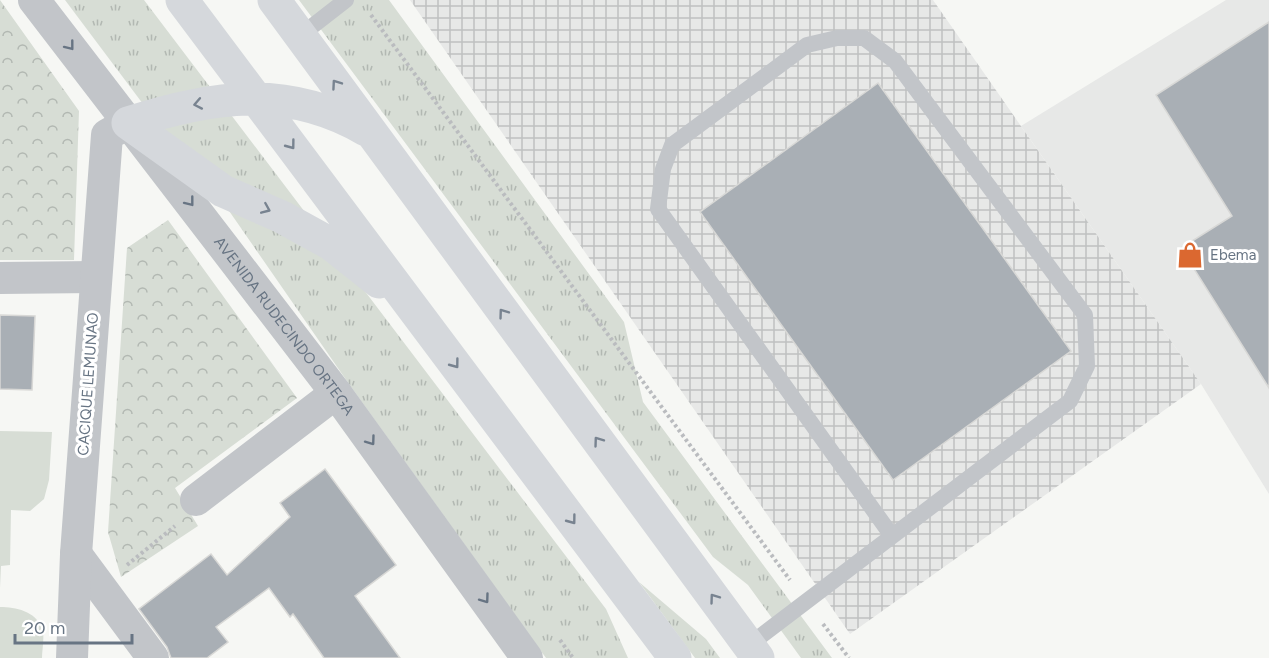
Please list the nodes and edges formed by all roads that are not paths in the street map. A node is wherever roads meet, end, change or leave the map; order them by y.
1 (34, 0) edge
2 (182, 0) edge
3 (274, 0) edge
4 (346, 0) edge
5 (301, 35) junction
6 (256, 98) junction
7 (128, 123) junction
8 (370, 132) junction
9 (95, 277) junction
10 (0, 278) edge
11 (420, 318) junction
12 (336, 393) junction
13 (196, 500) road end
14 (892, 536) junction
15 (76, 554) junction
16 (646, 618) junction
17 (753, 651) edge
18 (72, 658) edge
19 (153, 658) edge
20 (527, 658) edge
21 (661, 658) edge
22 (675, 658) edge

1 -> 7 street, AVENIDA RUDECINDO ORTEGA
2 - 6 main road
3 - 5 main road
4 - 5 lane
8 -> 5 main road
6 -> 7 main road
6 - 8 main road
6 -> 11 main road
7 - 9 street, CACIQUE LEMUNAO
7 -> 11 main road
7 -> 12 street, AVENIDA RUDECINDO ORTEGA
17 -> 8 main road
9 - 10 street
9 - 15 street, CACIQUE LEMUNAO
11 -> 16 main road
12 - 13 street
12 -> 20 street, AVENIDA RUDECINDO ORTEGA
14 - 14 lane
14 - 17 lane
15 - 18 street, CACIQUE LEMUNAO
15 - 19 street
16 - 21 main road
16 - 22 main road

